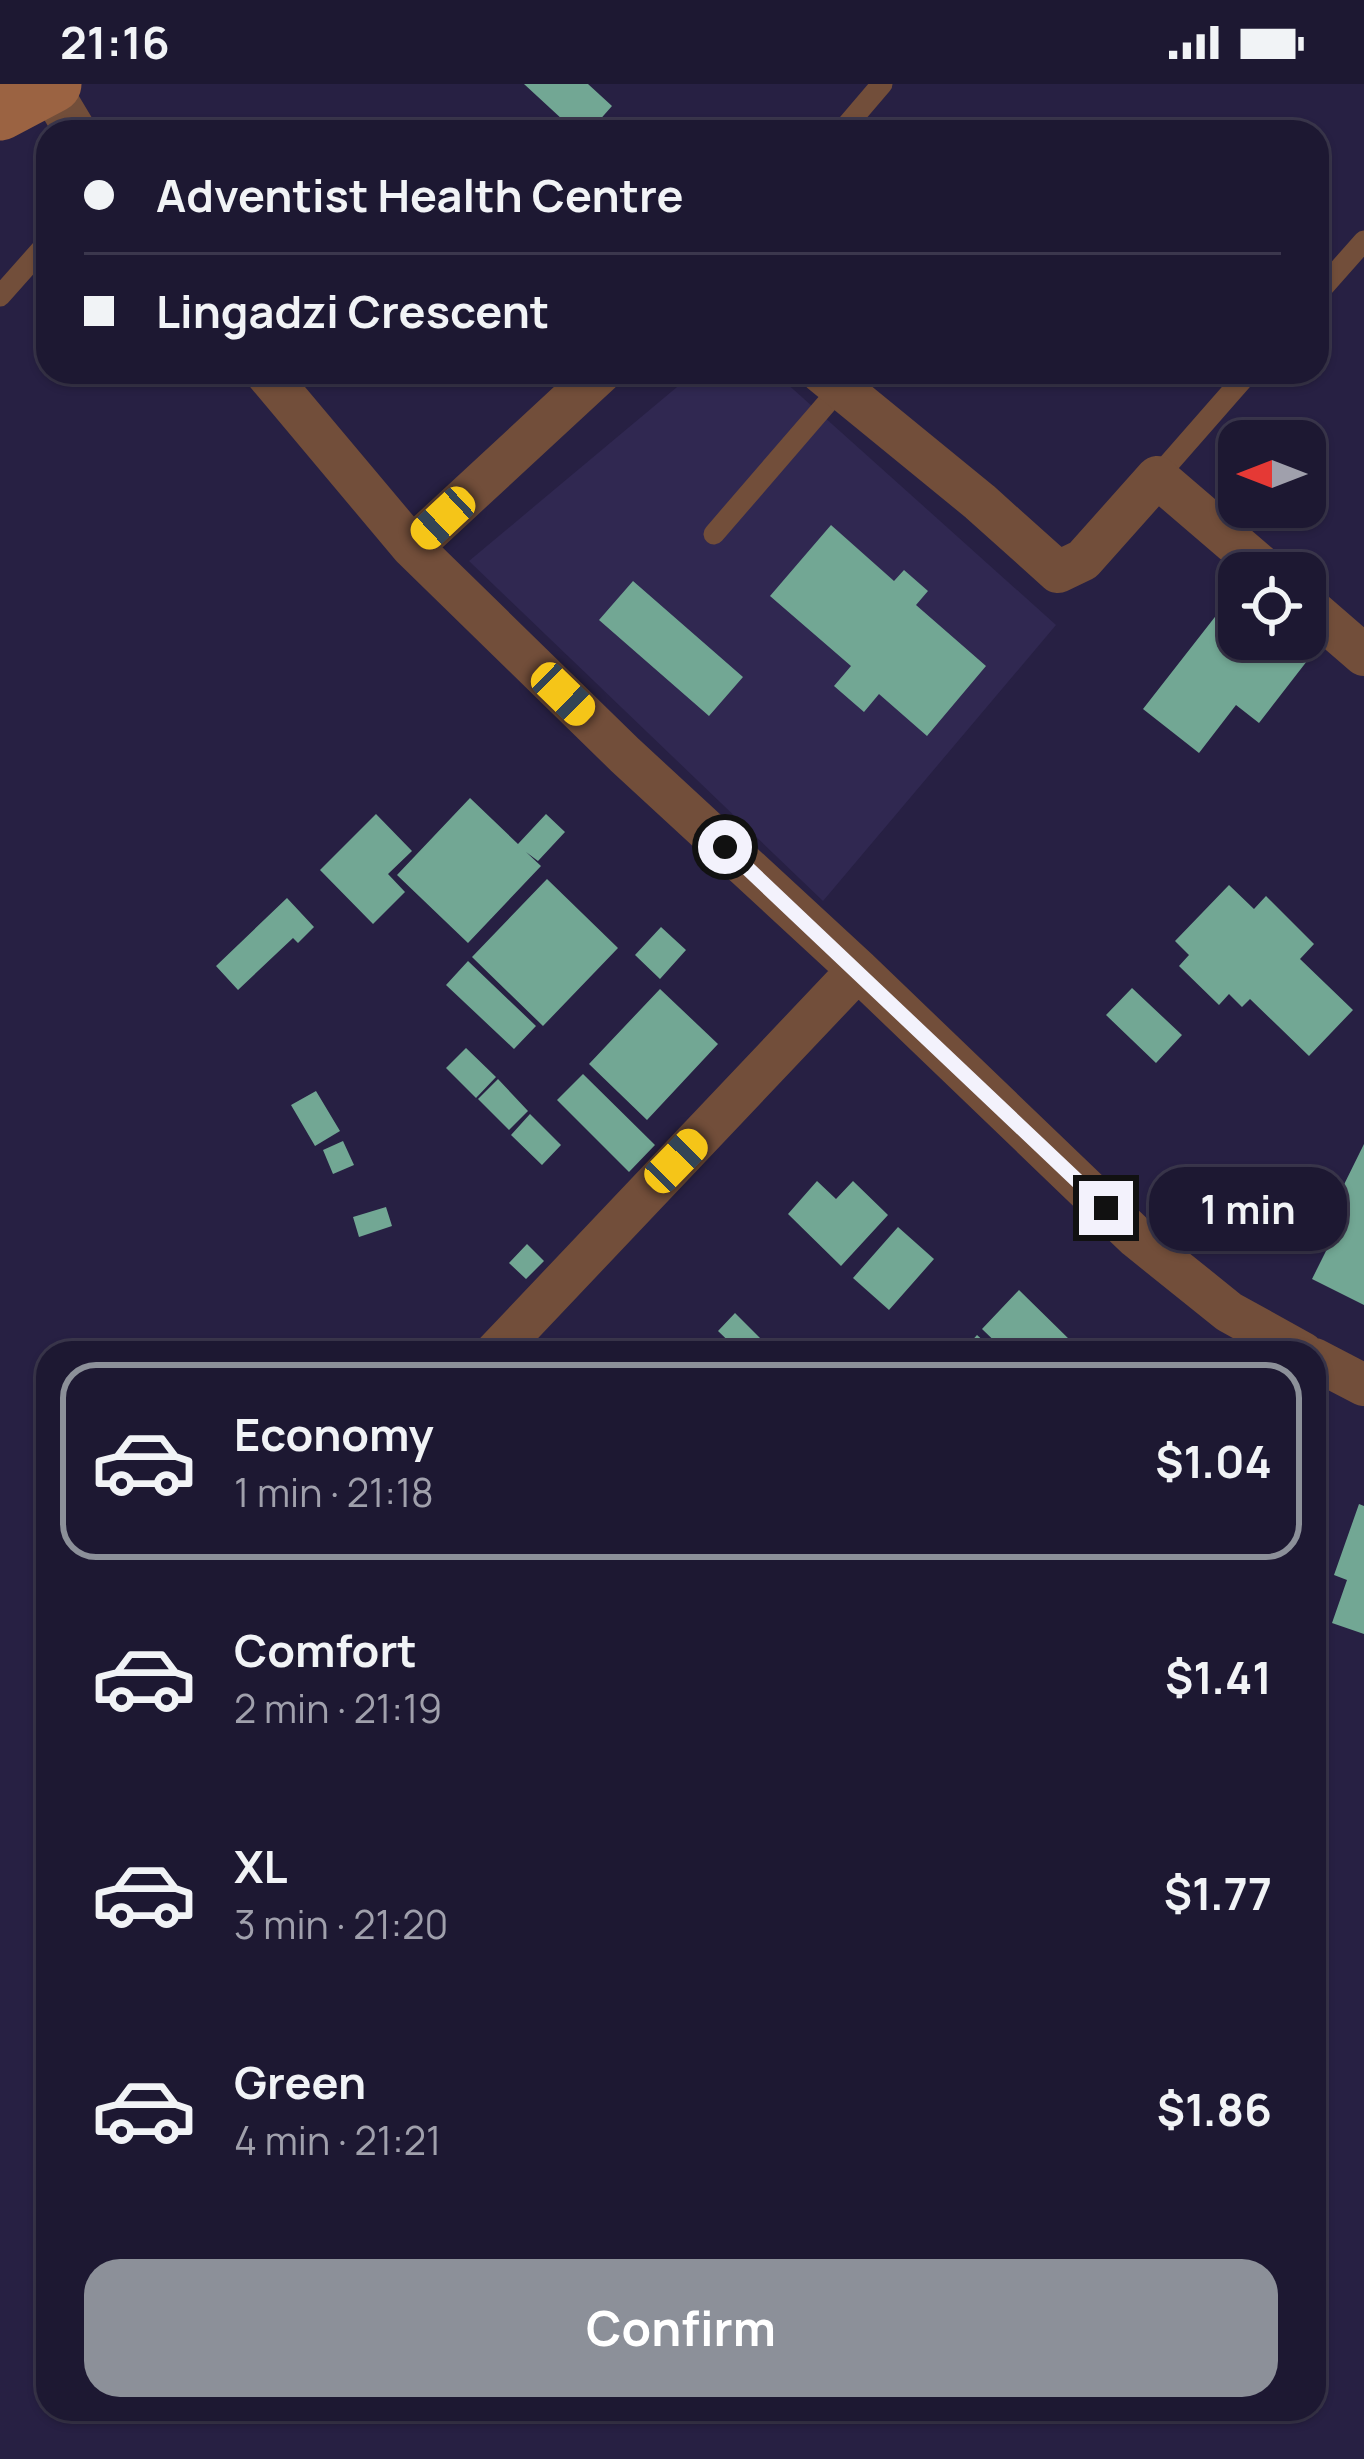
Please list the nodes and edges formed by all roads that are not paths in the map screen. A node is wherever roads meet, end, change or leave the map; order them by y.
1 (882, 84) edge
2 (851, 120) edge
3 (1364, 241) edge
4 (36, 256) edge
5 (1329, 280) edge
6 (0, 296) edge
7 (276, 384) edge
8 (588, 384) edge
9 (827, 384) edge
10 (835, 384) edge
11 (1238, 384) edge
12 (1156, 477) junction
13 (714, 534) dead end
14 (412, 547) junction
15 (1244, 552) edge
16 (1326, 622) edge
17 (1364, 655) edge
18 (858, 970) junction
19 (506, 1341) edge
20 (1281, 1341) edge
21 (1326, 1365) edge
22 (1364, 1384) edge

1 - 2 lane
3 - 5 lane
4 - 6 lane
7 - 14 street
8 - 14 street
9 - 13 lane
10 - 12 street
11 - 12 lane
12 - 15 street
14 - 18 street
16 - 17 street
18 - 19 street
18 - 20 street
21 - 22 street

